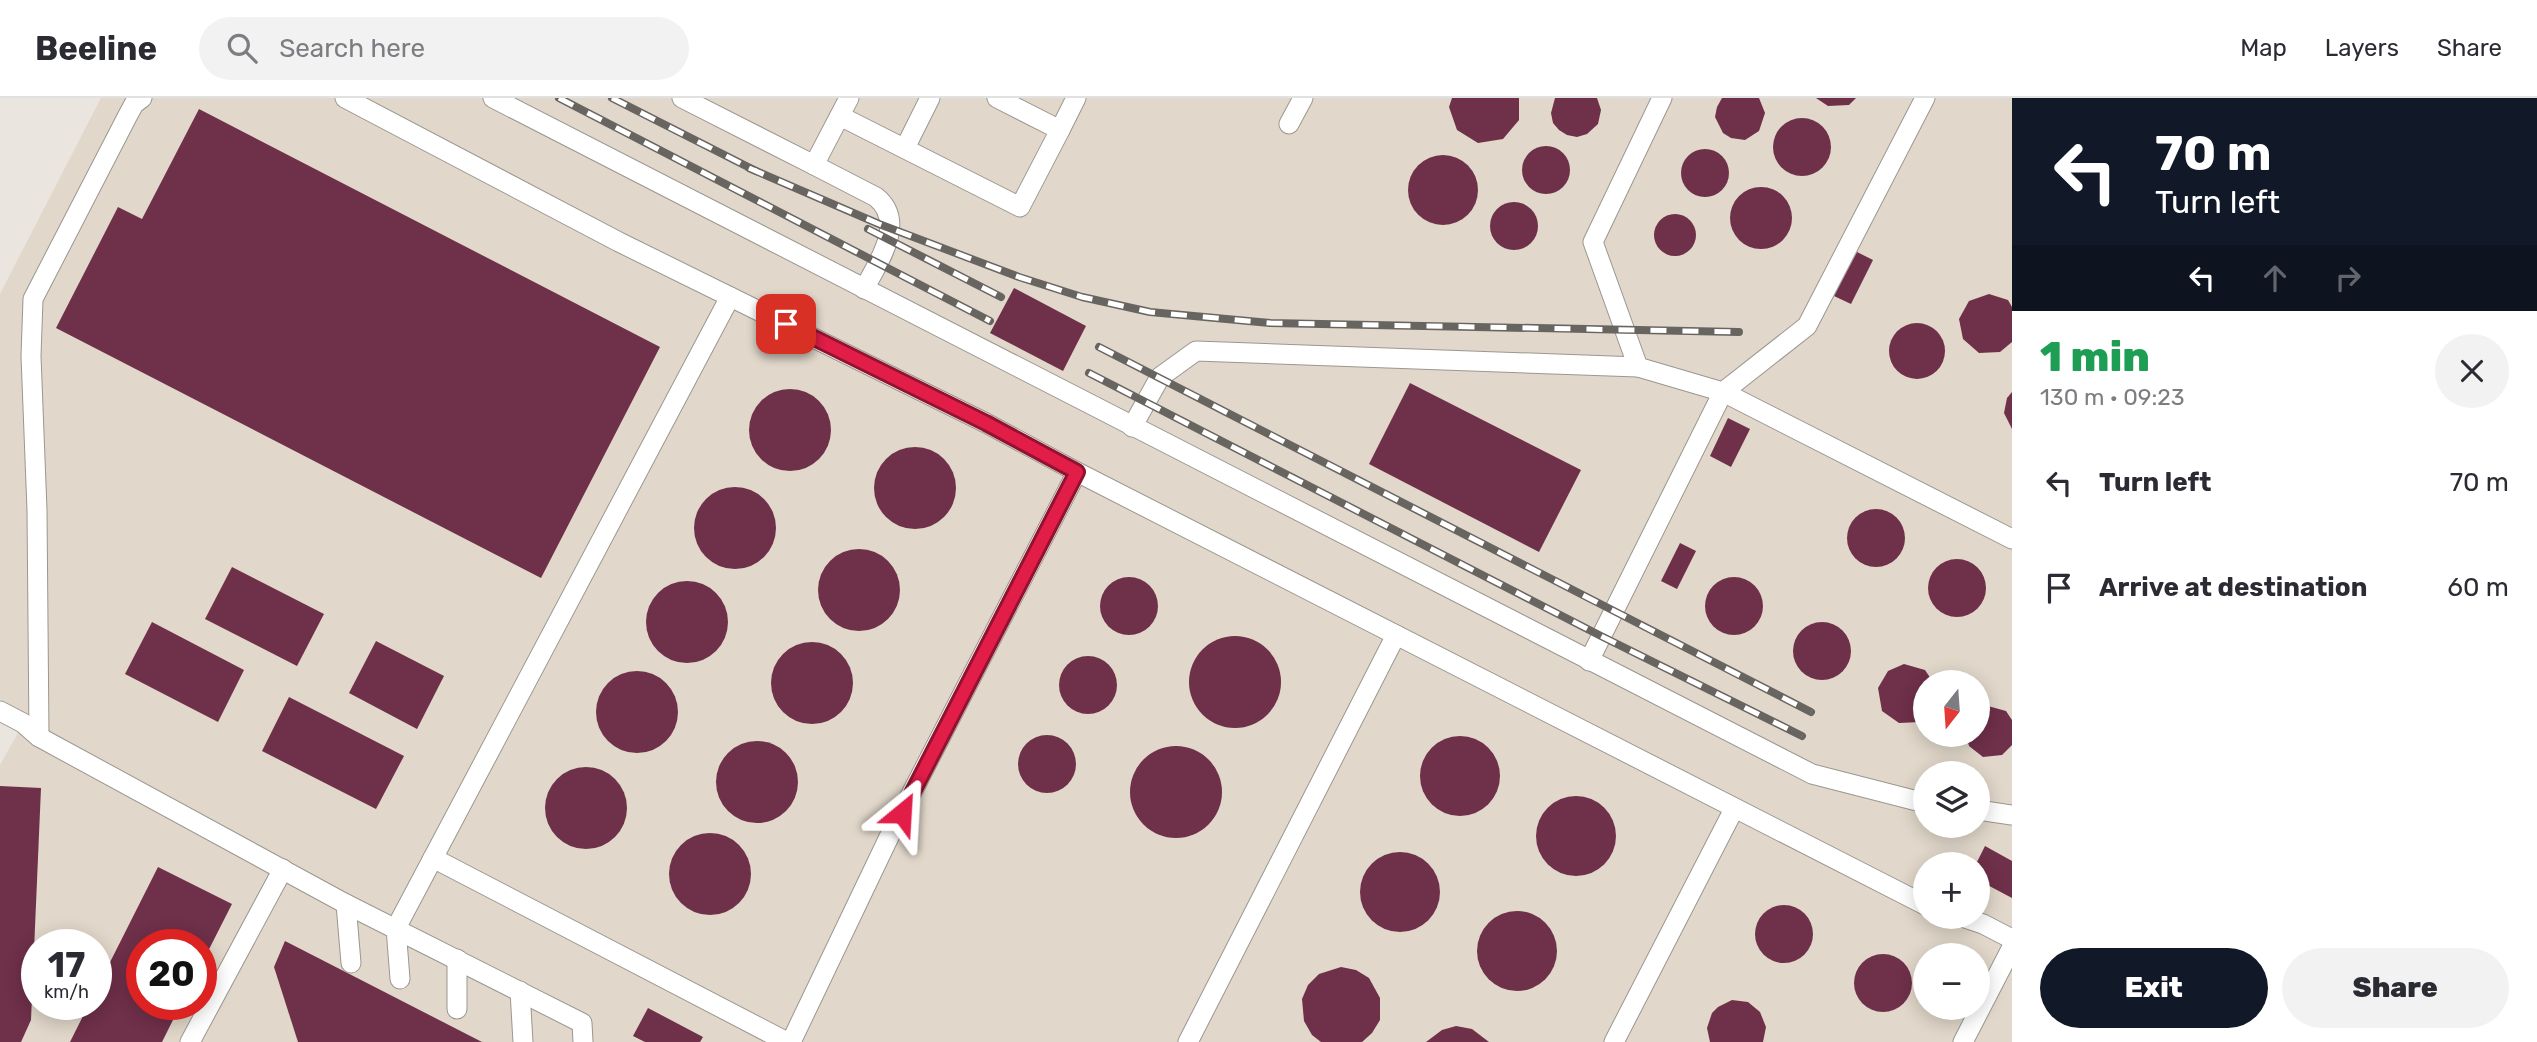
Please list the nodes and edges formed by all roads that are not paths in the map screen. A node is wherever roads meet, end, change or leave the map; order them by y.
1 (142, 98) edge
2 (345, 98) edge
3 (493, 98) edge
4 (682, 98) edge
5 (849, 98) edge
6 (930, 98) edge
7 (997, 98) edge
8 (1076, 98) edge
9 (1303, 98) edge
10 (1662, 98) edge
11 (1925, 98) edge
12 (840, 116) junction
13 (1289, 124) dead end
14 (1060, 130) junction
15 (905, 148) junction
16 (814, 165) junction
17 (864, 289) junction
18 (730, 297) junction
19 (1638, 366) junction
20 (1723, 392) junction
21 (1132, 427) junction
22 (1077, 472) junction
23 (2012, 539) edge
24 (1395, 635) junction
25 (1589, 661) junction
26 (0, 711) edge
27 (39, 737) junction
28 (1913, 800) edge
29 (1734, 809) junction
30 (1990, 812) edge
31 (2012, 815) edge
32 (433, 858) junction
33 (283, 869) junction
34 (1913, 899) edge
35 (346, 904) junction
36 (396, 928) junction
37 (1990, 928) edge
38 (2012, 939) edge
39 (2012, 947) edge
40 (457, 959) junction
41 (351, 963) dead end
42 (400, 979) dead end
43 (520, 991) junction
44 (457, 1009) dead end
45 (190, 1042) edge
46 (523, 1042) edge
47 (583, 1042) edge
48 (789, 1042) edge
49 (1188, 1042) edge
50 (1614, 1042) edge
51 (1963, 1042) edge

1 - 27 lane
2 - 18 lane
3 - 17 lane
4 - 16 lane
5 - 12 lane
6 - 15 lane
7 - 14 lane
8 - 14 lane
9 - 13 lane
10 - 19 lane
11 - 20 lane
12 - 15 lane
12 - 16 lane
14 - 15 lane
16 - 17 lane
17 - 21 lane
18 - 22 lane
18 - 32 lane
19 - 20 lane
19 - 21 lane
20 - 23 lane
20 - 25 lane
21 - 25 lane
22 - 24 lane
22 - 48 lane
24 - 29 lane
24 - 49 lane
25 - 28 lane
26 - 27 lane
27 - 33 lane
29 - 34 lane
29 - 50 lane
30 - 31 lane
32 - 36 lane
32 - 48 lane
33 - 35 lane
33 - 45 lane
35 - 36 lane
35 - 41 lane
36 - 40 lane
36 - 42 lane
37 - 38 lane
39 - 51 lane
40 - 43 lane
40 - 44 lane
43 - 46 lane
43 - 47 lane

